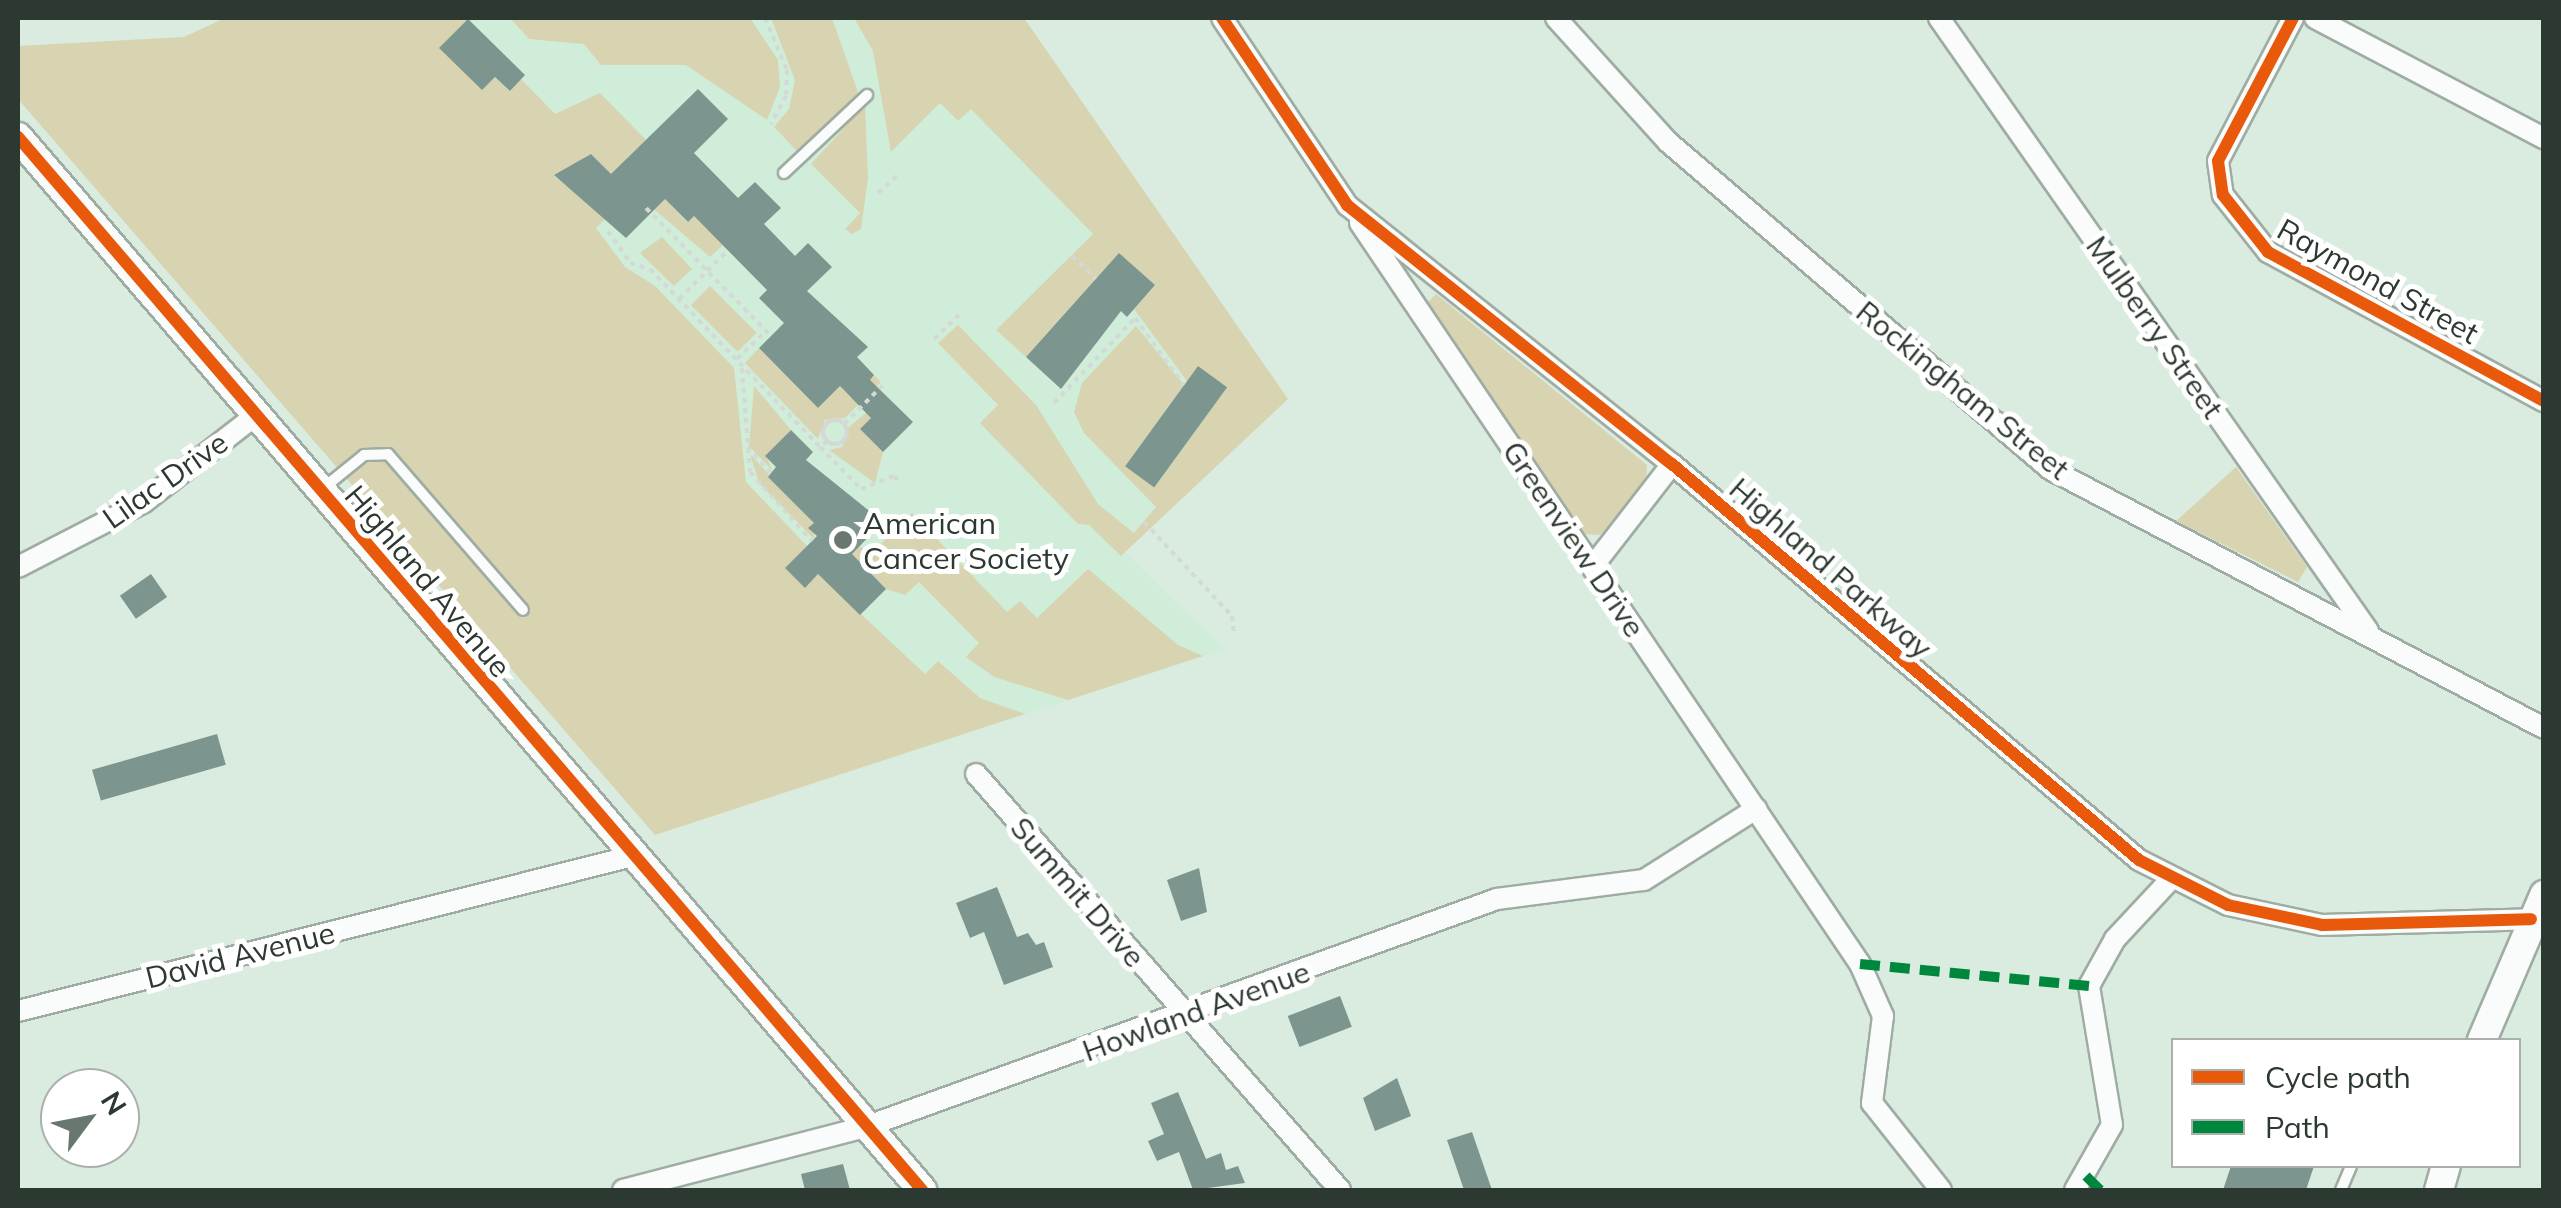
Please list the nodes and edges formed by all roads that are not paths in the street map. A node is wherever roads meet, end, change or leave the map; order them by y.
1 (1222, 18) edge
2 (1556, 18) edge
3 (1939, 18) edge
4 (2293, 18) edge
5 (2315, 18) edge
6 (866, 95) dead end
7 (18, 136) edge
8 (2544, 138) edge
9 (784, 173) dead end
10 (1348, 205) junction
11 (2544, 401) edge
12 (256, 415) junction
13 (1672, 464) junction
14 (320, 490) junction
15 (1593, 566) junction
16 (18, 567) edge
17 (523, 610) dead end
18 (2371, 636) junction
19 (2544, 728) edge
20 (976, 774) dead end
21 (1756, 810) junction
22 (629, 857) junction
23 (2170, 879) junction
24 (2537, 907) edge
25 (18, 1011) edge
26 (1186, 1017) junction
27 (2483, 1038) edge
28 (865, 1126) junction
29 (623, 1190) edge
30 (922, 1190) edge
31 (1340, 1190) edge
32 (1941, 1190) edge
33 (2075, 1190) edge

1 - 10 street, Highland Parkway
2 - 18 street, Rockingham Street
3 - 18 street, Mulberry Street
4 - 11 street, Raymond Street
5 - 8 street
6 - 9 lane
7 - 12 street, Highland Avenue
10 - 13 street, Highland Parkway
10 - 15 street, Greenview Drive
12 - 14 street, Highland Avenue
12 - 16 street, Lilac Drive
13 - 15 street
13 - 23 street, Highland Parkway
14 - 17 lane
14 - 22 street, Highland Avenue
15 - 21 street, Greenview Drive
18 - 19 street, Rockingham Street
20 - 26 street, Summit Drive
21 - 26 street, Howland Avenue
21 - 32 street, Greenview Drive
22 - 25 street, David Avenue
22 - 28 street, Highland Avenue
23 - 24 street, Highland Parkway
23 - 33 street
24 - 27 street
26 - 28 street, Howland Avenue
26 - 31 street, Summit Drive
28 - 29 street, Howland Avenue
28 - 30 street, Highland Avenue

